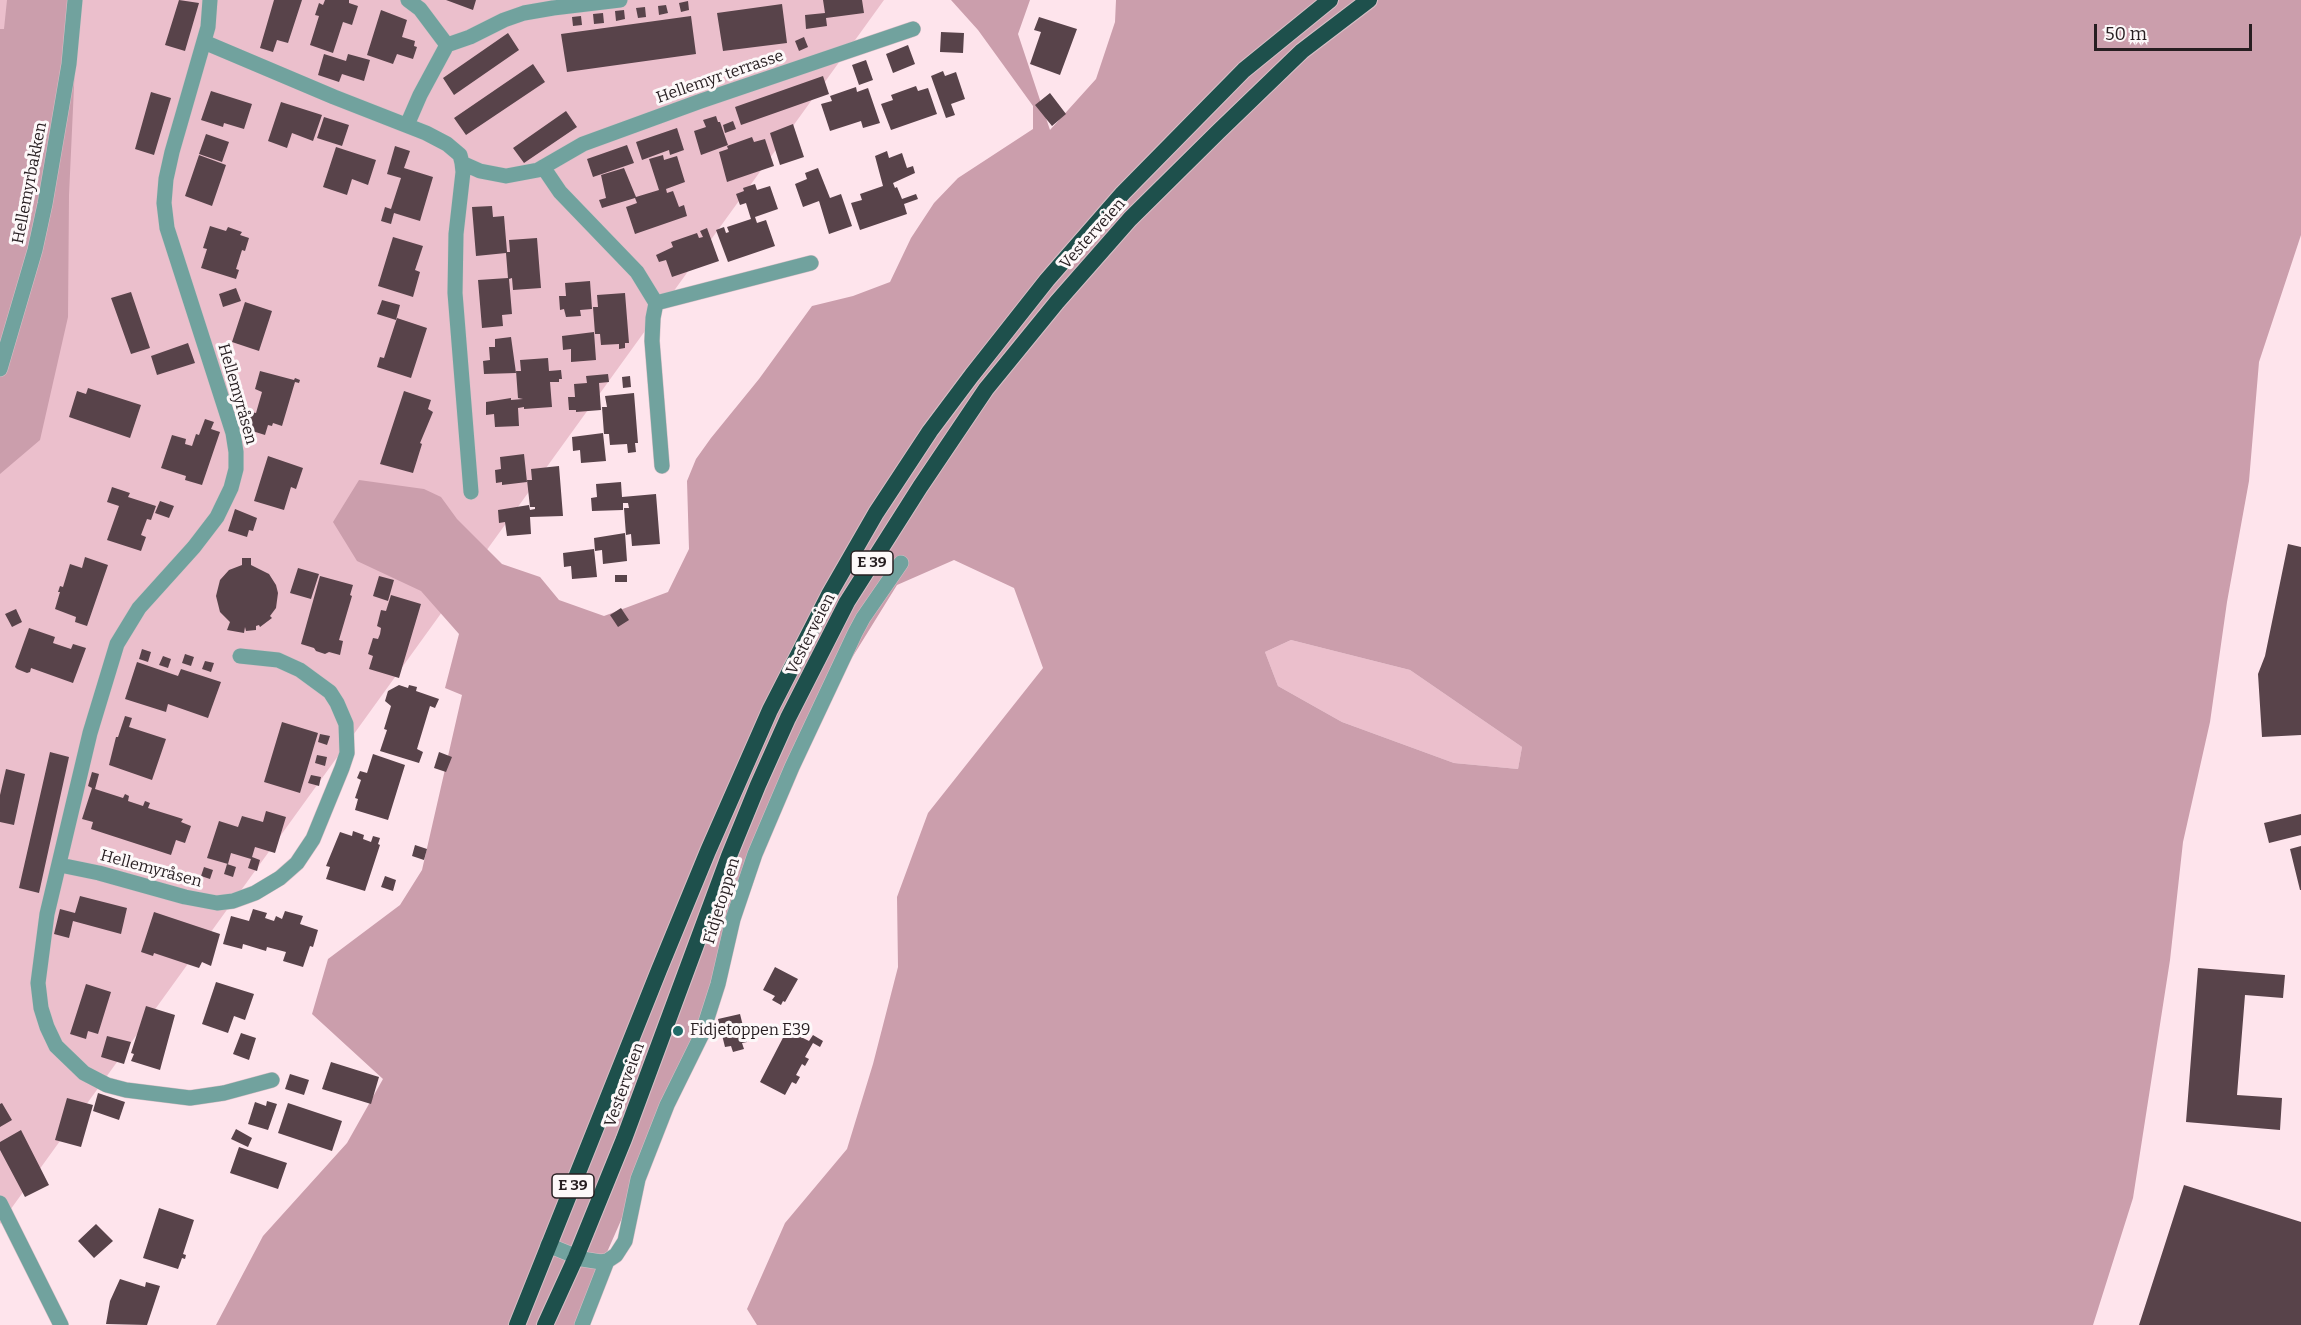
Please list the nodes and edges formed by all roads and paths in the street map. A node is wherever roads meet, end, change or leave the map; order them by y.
1 (75, 0) edge
2 (210, 0) edge
3 (408, 0) edge
4 (620, 0) edge
5 (1330, 0) edge
6 (1370, 0) edge
7 (913, 29) dead end
8 (204, 42) junction
9 (447, 45) junction
10 (407, 125) junction
11 (462, 164) junction
12 (543, 167) junction
13 (811, 263) dead end
14 (656, 303) junction
15 (0, 369) edge
16 (662, 466) dead end
17 (471, 492) dead end
18 (901, 563) dead end
19 (240, 656) dead end
20 (60, 865) junction
21 (272, 1080) dead end
22 (0, 1203) edge
23 (548, 1245) junction
24 (576, 1257) junction
25 (608, 1261) junction
26 (61, 1325) edge
27 (517, 1325) edge
28 (545, 1325) edge
29 (582, 1325) edge

1 - 15 street, Hellemyrbakken
2 - 8 street
3 - 9 street
4 - 9 street
5 - 23 highway, Vesterveien / E 39
6 - 24 highway, Vesterveien / E 39
7 - 12 street, Hellemyr terrasse
8 - 10 street
8 - 20 street, Hellemyråsen
9 - 10 street
10 - 11 street
11 - 12 street, Hellemyr terrasse
11 - 17 street
12 - 14 street
13 - 14 street
14 - 16 street
18 - 25 street, Fidjetoppen
19 - 20 street, Hellemyråsen
20 - 21 street, Hellemyråsen
22 - 26 street
23 - 24 street
23 - 27 highway, Vesterveien / E 39
24 - 25 street
24 - 28 highway, Vesterveien / E 39
25 - 29 street, Fidjetoppen

